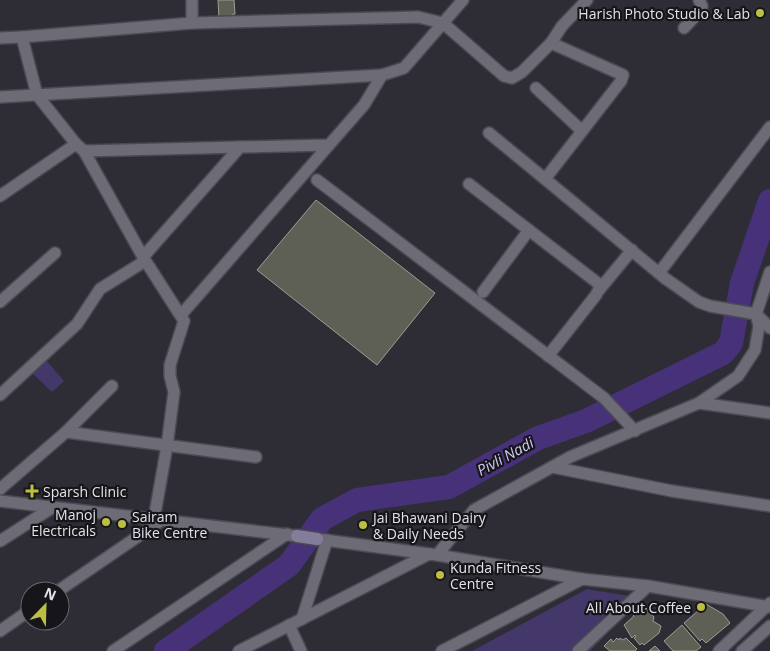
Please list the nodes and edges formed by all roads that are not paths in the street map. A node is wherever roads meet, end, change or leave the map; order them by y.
1 (192, 0) edge
2 (447, 0) edge
3 (587, 0) edge
4 (699, 0) edge
5 (459, 4) edge
6 (192, 23) junction
7 (443, 23) junction
8 (684, 28) dead end
9 (22, 37) junction
10 (0, 38) edge
11 (552, 43) junction
12 (382, 75) junction
13 (536, 88) dead end
14 (37, 95) junction
15 (0, 98) edge
16 (770, 127) edge
17 (582, 131) junction
18 (489, 133) dead end
19 (329, 145) junction
20 (80, 147) junction
21 (240, 147) junction
22 (545, 179) junction
23 (317, 180) dead end
24 (469, 184) dead end
25 (7, 191) edge
26 (529, 230) junction
27 (632, 250) junction
28 (55, 253) dead end
29 (144, 259) junction
30 (770, 272) edge
31 (659, 273) junction
32 (599, 290) junction
33 (482, 292) dead end
34 (0, 302) edge
35 (750, 313) junction
36 (181, 315) junction
37 (770, 328) edge
38 (548, 356) junction
39 (112, 386) dead end
40 (0, 395) edge
41 (699, 403) junction
42 (770, 413) edge
43 (635, 431) junction
44 (66, 432) junction
45 (167, 446) junction
46 (256, 456) dead end
47 (552, 467) junction
48 (0, 489) edge
49 (0, 501) edge
50 (770, 506) edge
51 (53, 507) junction
52 (158, 519) junction
53 (292, 535) junction
54 (322, 540) junction
55 (0, 541) edge
56 (433, 554) junction
57 (582, 579) junction
58 (70, 582) edge
59 (648, 586) junction
60 (769, 605) edge
61 (20, 617) edge
62 (302, 619) junction
63 (289, 626) junction
64 (770, 626) edge
65 (0, 631) edge
66 (113, 651) edge
67 (240, 651) edge
68 (301, 651) edge
69 (442, 651) edge
70 (578, 651) edge
71 (719, 651) edge
72 (742, 651) edge

1 - 6 street
2 - 5 street
3 - 11 street
4 - 8 street
5 - 7 street
6 - 7 street
6 - 9 street
7 - 11 street
7 - 12 street
9 - 10 street
9 - 14 street
11 - 17 street
12 - 14 street
12 - 19 street
13 - 17 street
14 - 15 street
14 - 20 street
16 - 31 street
17 - 22 street
18 - 22 street
19 - 21 street
19 - 36 street
20 - 21 street
20 - 25 street
20 - 29 street
21 - 29 street
22 - 27 street
23 - 38 street
24 - 26 street
26 - 32 street
26 - 33 street
27 - 31 street
27 - 32 street
28 - 34 street
29 - 36 street
29 - 40 street
30 - 35 street
31 - 35 street
32 - 38 street
35 - 37 street
35 - 41 street
36 - 45 street
38 - 43 street
39 - 44 street
41 - 42 street
41 - 43 street
43 - 47 street
44 - 45 street
44 - 48 street
45 - 46 street
45 - 52 street
47 - 50 street
47 - 56 street
49 - 51 street
51 - 52 street
51 - 55 street
52 - 53 street
52 - 58 street
53 - 54 street
53 - 66 street
54 - 56 street
54 - 62 street
56 - 57 street
56 - 62 street
57 - 59 street
57 - 69 street
59 - 60 street
59 - 70 street
60 - 71 street
61 - 65 street
62 - 63 street
63 - 67 street
63 - 68 street
64 - 72 street

